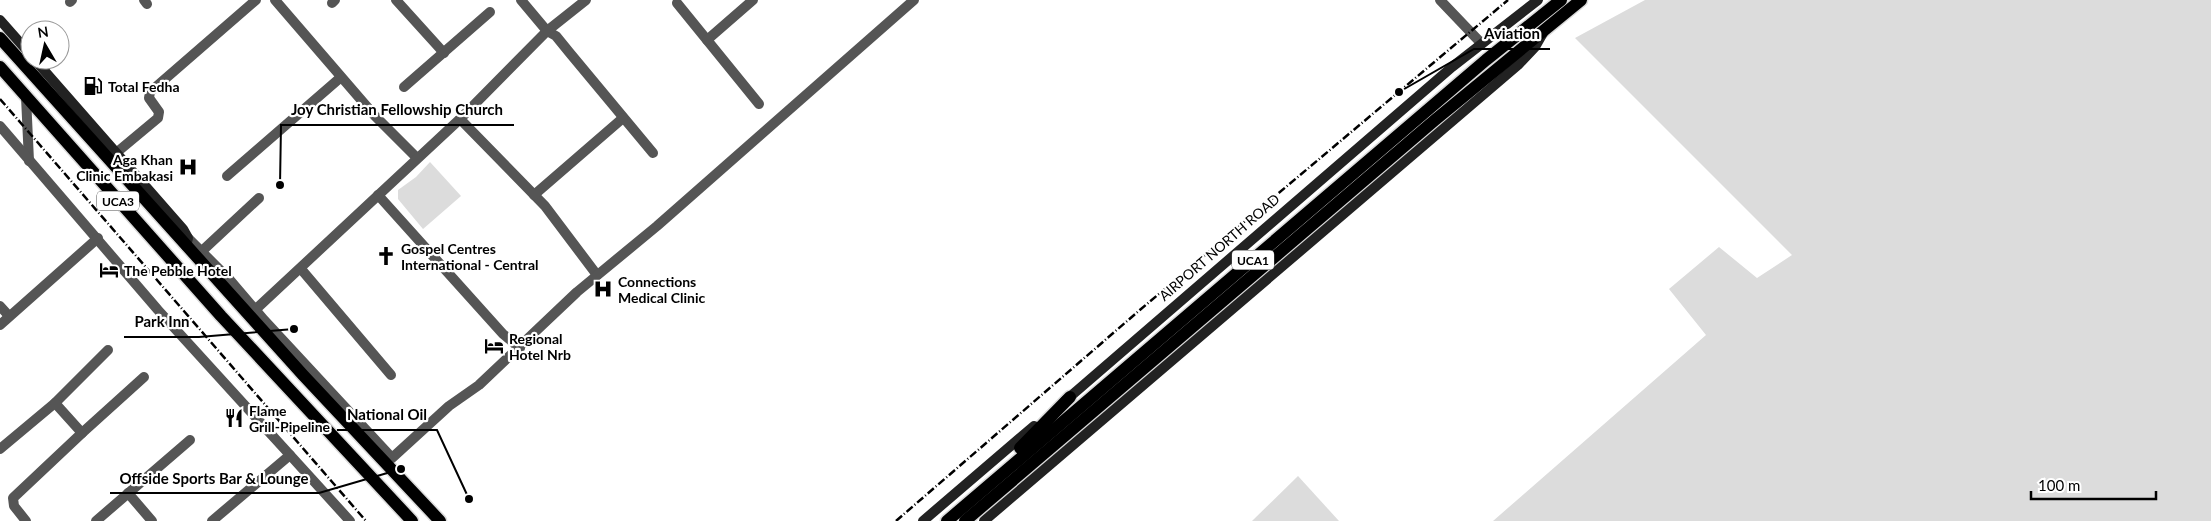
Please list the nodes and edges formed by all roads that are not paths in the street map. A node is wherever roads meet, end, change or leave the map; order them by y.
1 (256, 0) edge
2 (275, 0) edge
3 (396, 0) edge
4 (521, 0) edge
5 (586, 0) edge
6 (753, 0) edge
7 (914, 0) edge
8 (1440, 0) edge
9 (1538, 0) edge
10 (1561, 0) edge
11 (1580, 0) edge
12 (677, 3) dead end
13 (490, 12) dead end
14 (0, 20) edge
15 (1546, 28) junction
16 (547, 31) junction
17 (0, 38) edge
18 (707, 40) junction
19 (20, 43) edge
20 (1481, 43) junction
21 (444, 53) junction
22 (0, 67) edge
23 (45, 70) edge
24 (340, 78) junction
25 (404, 87) dead end
26 (26, 97) junction
27 (759, 104) dead end
28 (623, 118) junction
29 (460, 119) junction
30 (1, 130) edge
31 (116, 153) junction
32 (652, 153) dead end
33 (418, 158) junction
34 (29, 162) junction
35 (227, 176) dead end
36 (378, 195) junction
37 (534, 195) junction
38 (259, 198) dead end
39 (98, 238) junction
40 (187, 242) junction
41 (202, 251) junction
42 (301, 269) junction
43 (597, 275) junction
44 (0, 306) edge
45 (254, 315) junction
46 (9, 316) junction
47 (0, 325) edge
48 (520, 348) junction
49 (108, 350) dead end
50 (391, 375) dead end
51 (144, 377) dead end
52 (1070, 397) junction
53 (54, 403) junction
54 (82, 433) junction
55 (190, 440) dead end
56 (0, 449) edge
57 (290, 454) junction
58 (988, 486) junction
59 (128, 493) junction
60 (26, 521) edge
61 (96, 521) edge
62 (152, 521) edge
63 (212, 521) edge
64 (350, 521) edge
65 (412, 521) edge
66 (440, 521) edge
67 (923, 521) edge
68 (947, 521) edge
69 (965, 521) edge
70 (984, 521) edge

1 - 31 street
2 - 24 street
3 - 21 street
4 - 16 street
5 - 16 street
6 - 18 street
7 - 43 street
8 - 20 street
9 - 20 main road, AIRPORT NORTH ROAD / UCA1
10 - 58 main road, UCA1
11 - 15 main road, UCA1
12 - 18 street
13 - 21 street
14 - 19 main road
15 - 69 main road, UCA1
15 - 70 main road, UCA1
16 - 28 street
16 - 29 street
17 - 40 main road, UCA3
18 - 27 street
20 - 52 main road, AIRPORT NORTH ROAD / UCA1
21 - 25 street
22 - 26 main road, UCA3
23 - 31 main road, UCA3
24 - 33 street
24 - 35 street
26 - 34 street
26 - 65 main road, UCA3
28 - 32 street
28 - 37 street
29 - 33 street
29 - 37 street
30 - 34 street
31 - 40 main road, UCA3
33 - 36 street
34 - 39 street
36 - 42 street
36 - 48 street
37 - 43 street
38 - 41 street
39 - 46 street
39 - 57 street
40 - 41 street
40 - 45 main road, UCA3
41 - 45 street
42 - 45 street
42 - 50 street
43 - 48 street
44 - 46 street
45 - 48 street
45 - 66 main road, UCA3
46 - 47 street
49 - 53 street
51 - 54 street
52 - 58 main road
52 - 67 main road, AIRPORT NORTH ROAD / UCA1
53 - 54 street
53 - 56 street
54 - 60 street
55 - 59 street
57 - 63 street
57 - 64 street
58 - 68 main road, UCA1
59 - 61 street
59 - 62 street

